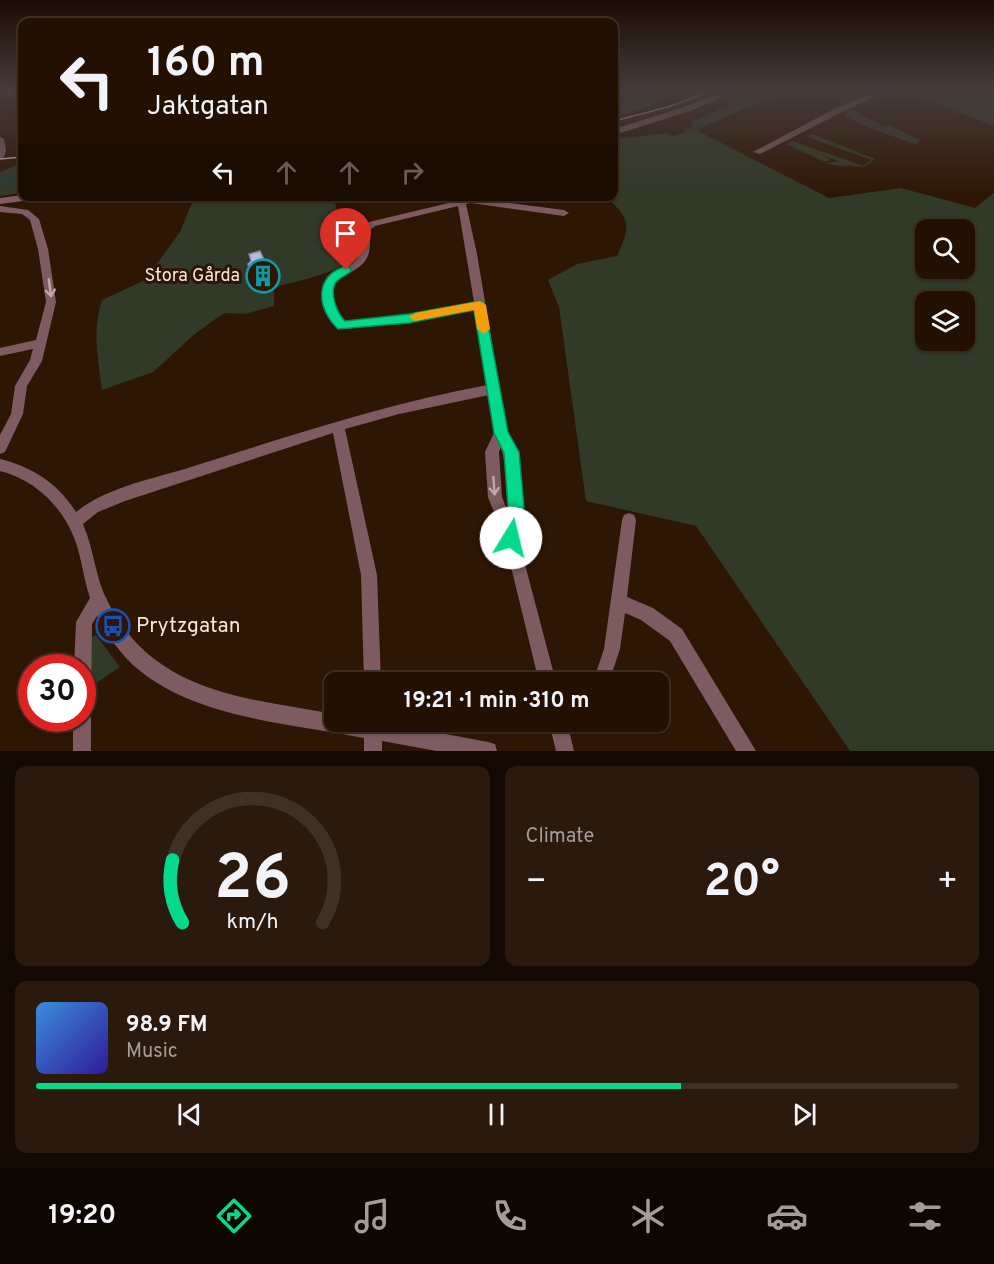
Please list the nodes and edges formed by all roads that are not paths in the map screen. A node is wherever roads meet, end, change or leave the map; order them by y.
1 (635, 126) edge
2 (808, 126) edge
3 (618, 131) edge
4 (0, 139) edge
5 (757, 152) dead end
6 (0, 157) edge
7 (18, 199) edge
8 (0, 201) edge
9 (453, 201) edge
10 (460, 201) edge
11 (482, 201) edge
12 (0, 209) edge
13 (564, 213) dead end
14 (480, 305) junction
15 (42, 343) junction
16 (0, 352) edge
17 (494, 389) junction
18 (338, 426) junction
19 (501, 433) junction
20 (0, 448) edge
21 (0, 465) edge
22 (629, 520) dead end
23 (74, 522) junction
24 (511, 538) junction
25 (98, 600) junction
26 (620, 602) junction
27 (83, 654) edge
28 (373, 672) edge
29 (545, 672) edge
30 (604, 672) edge
31 (324, 719) edge
32 (82, 732) edge
33 (373, 732) edge
34 (401, 732) edge
35 (561, 732) edge
36 (82, 751) edge
37 (373, 751) edge
38 (488, 751) edge
39 (566, 751) edge
40 (747, 751) edge

1 - 3 street
2 - 5 street
4 - 6 street
7 - 8 street
9 - 14 street
10 - 14 street
11 - 13 street
12 -> 15 street
14 - 17 street
15 - 16 street
15 - 20 street
17 - 18 street
17 - 19 street
18 - 23 street
18 - 28 street
19 - 24 street
19 -> 24 street
21 - 23 street
22 - 26 street
23 - 25 street
24 - 29 street
25 - 27 street
25 - 31 street
26 - 30 street
26 - 40 street
32 - 36 street
33 - 37 street
34 - 38 street
35 - 39 street

